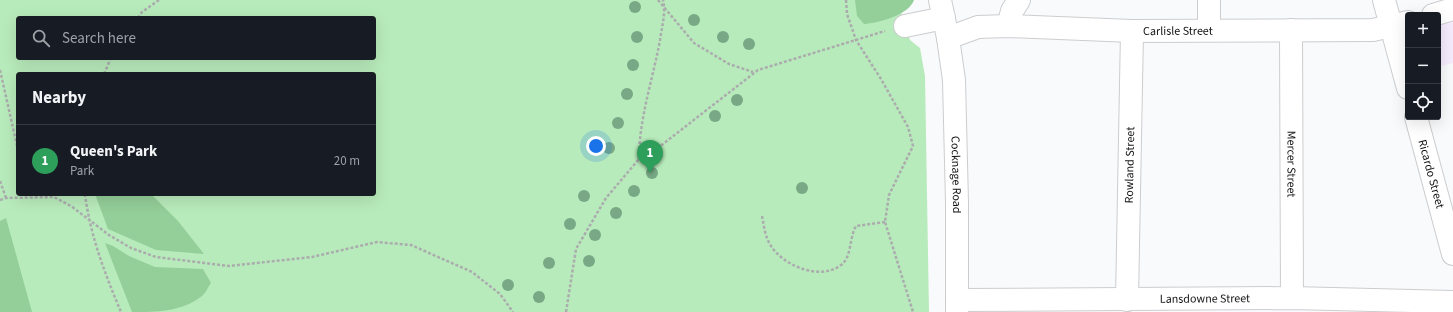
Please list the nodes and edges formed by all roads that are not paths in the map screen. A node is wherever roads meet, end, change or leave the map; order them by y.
1 (1019, 0) edge
2 (1209, 0) edge
3 (1384, 0) edge
4 (1453, 9) edge
5 (1441, 13) edge
6 (944, 19) edge
7 (1400, 24) edge
8 (905, 26) road end
9 (1008, 26) junction
10 (1209, 30) junction
11 (1291, 30) junction
12 (1132, 31) junction
13 (1408, 84) edge
14 (1417, 120) edge
15 (1453, 254) edge
16 (1292, 298) junction
17 (1127, 300) junction
18 (1453, 302) edge
19 (957, 306) edge

1 - 9 street
2 - 10 street
3 - 7 street
4 - 5 street
6 - 8 street, Carlisle Street
6 - 9 street, Carlisle Street
6 - 19 street, Cocknage Road
7 - 11 street, Carlisle Street
7 - 13 street
9 - 12 street, Carlisle Street
10 - 11 street, Carlisle Street
10 - 12 street, Carlisle Street
11 - 16 street, Mercer Street
12 - 17 street, Rowland Street
14 - 15 street, Ricardo Street
16 - 17 street, Lansdowne Street
16 - 18 street, Lansdowne Street
17 - 19 street, Lansdowne Street

